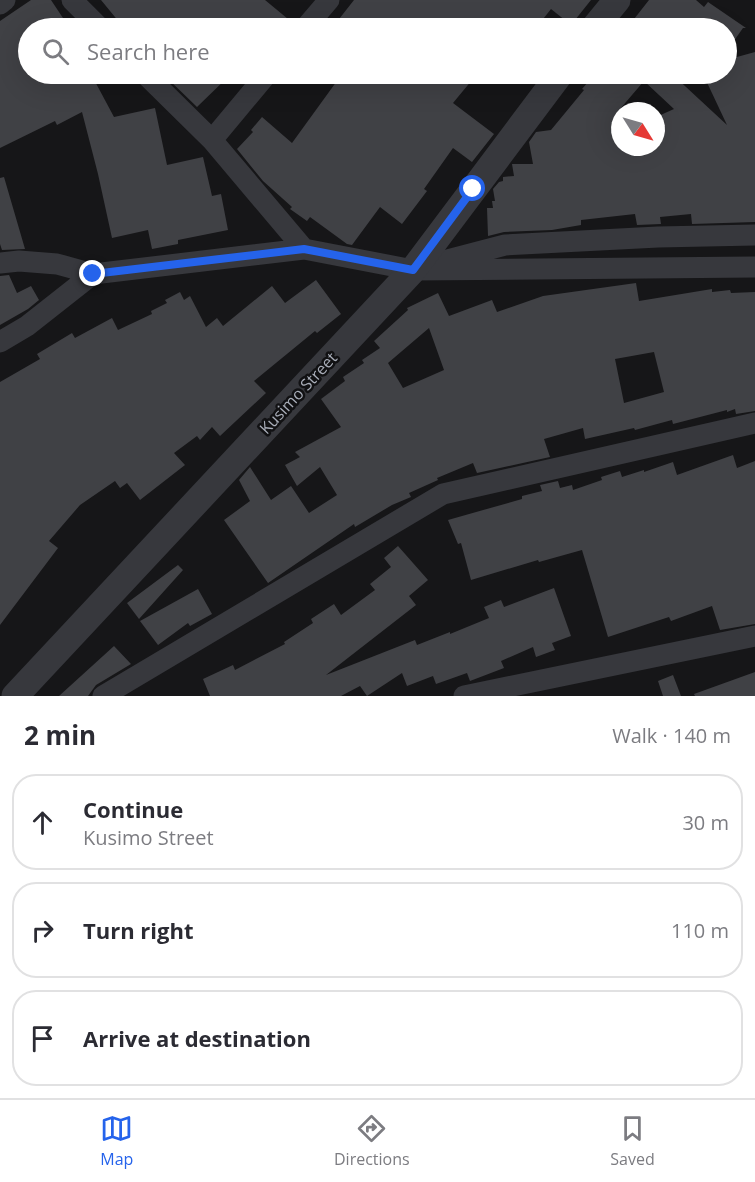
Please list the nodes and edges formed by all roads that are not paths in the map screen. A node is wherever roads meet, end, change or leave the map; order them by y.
1 (5, 0) edge
2 (72, 0) edge
3 (329, 0) edge
4 (617, 0) edge
5 (0, 4) edge
6 (90, 18) edge
7 (314, 18) edge
8 (602, 18) edge
9 (155, 84) edge
10 (259, 84) edge
11 (552, 84) edge
12 (212, 140) junction
13 (755, 235) edge
14 (304, 249) junction
15 (0, 263) edge
16 (755, 267) edge
17 (413, 270) junction
18 (93, 274) junction
19 (0, 342) edge
20 (755, 423) edge
21 (755, 636) edge
22 (15, 696) edge
23 (103, 696) edge
24 (464, 696) edge

1 - 5 street
2 - 6 street
3 - 7 street
4 - 8 street
9 - 12 street
10 - 12 street
11 - 17 street, Kusimo Street
12 - 14 street
13 - 17 street
14 - 17 street
14 - 18 street
15 - 18 street
16 - 17 street
17 - 22 street, Kusimo Street
18 - 19 street
20 - 23 street
21 - 24 street

